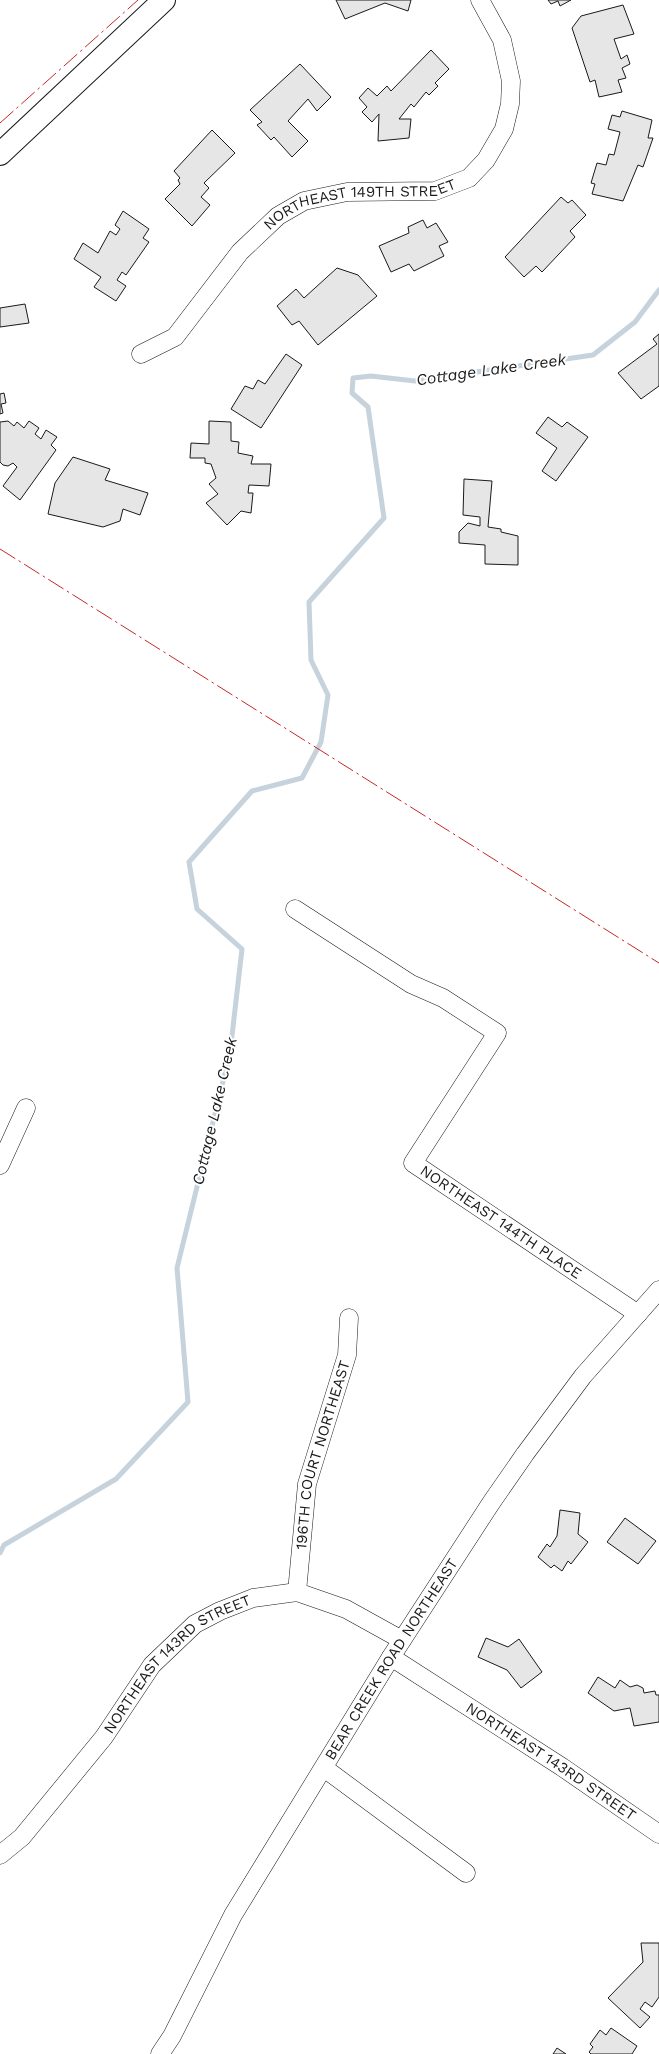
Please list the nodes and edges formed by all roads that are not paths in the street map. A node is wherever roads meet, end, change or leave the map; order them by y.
1 (164, 0) edge
2 (480, 0) edge
3 (0, 154) edge
4 (141, 354) dead end
5 (295, 910) dead end
6 (26, 1108) dead end
7 (0, 1165) edge
8 (659, 1290) edge
9 (638, 1314) junction
10 (349, 1318) dead end
11 (297, 1592) junction
12 (402, 1640) junction
13 (391, 1658) junction
14 (324, 1768) junction
15 (659, 1834) edge
16 (0, 1855) edge
17 (466, 1874) dead end
18 (160, 2054) edge

1 - 3 main road
2 - 4 street, NORTHEAST 149TH STREET
5 - 9 street, NORTHEAST 144TH PLACE
6 - 7 street
8 - 9 street, BEAR CREEK ROAD NORTHEAST
9 - 12 street, BEAR CREEK ROAD NORTHEAST
10 - 11 street, 196TH COURT NORTHEAST
11 - 12 street, NORTHEAST 143RD STREET
11 - 16 street, NORTHEAST 143RD STREET
12 - 13 street, BEAR CREEK ROAD NORTHEAST
13 - 14 street, BEAR CREEK ROAD NORTHEAST
13 - 15 street, NORTHEAST 143RD STREET
14 - 17 street
14 - 18 street, BEAR CREEK ROAD NORTHEAST

